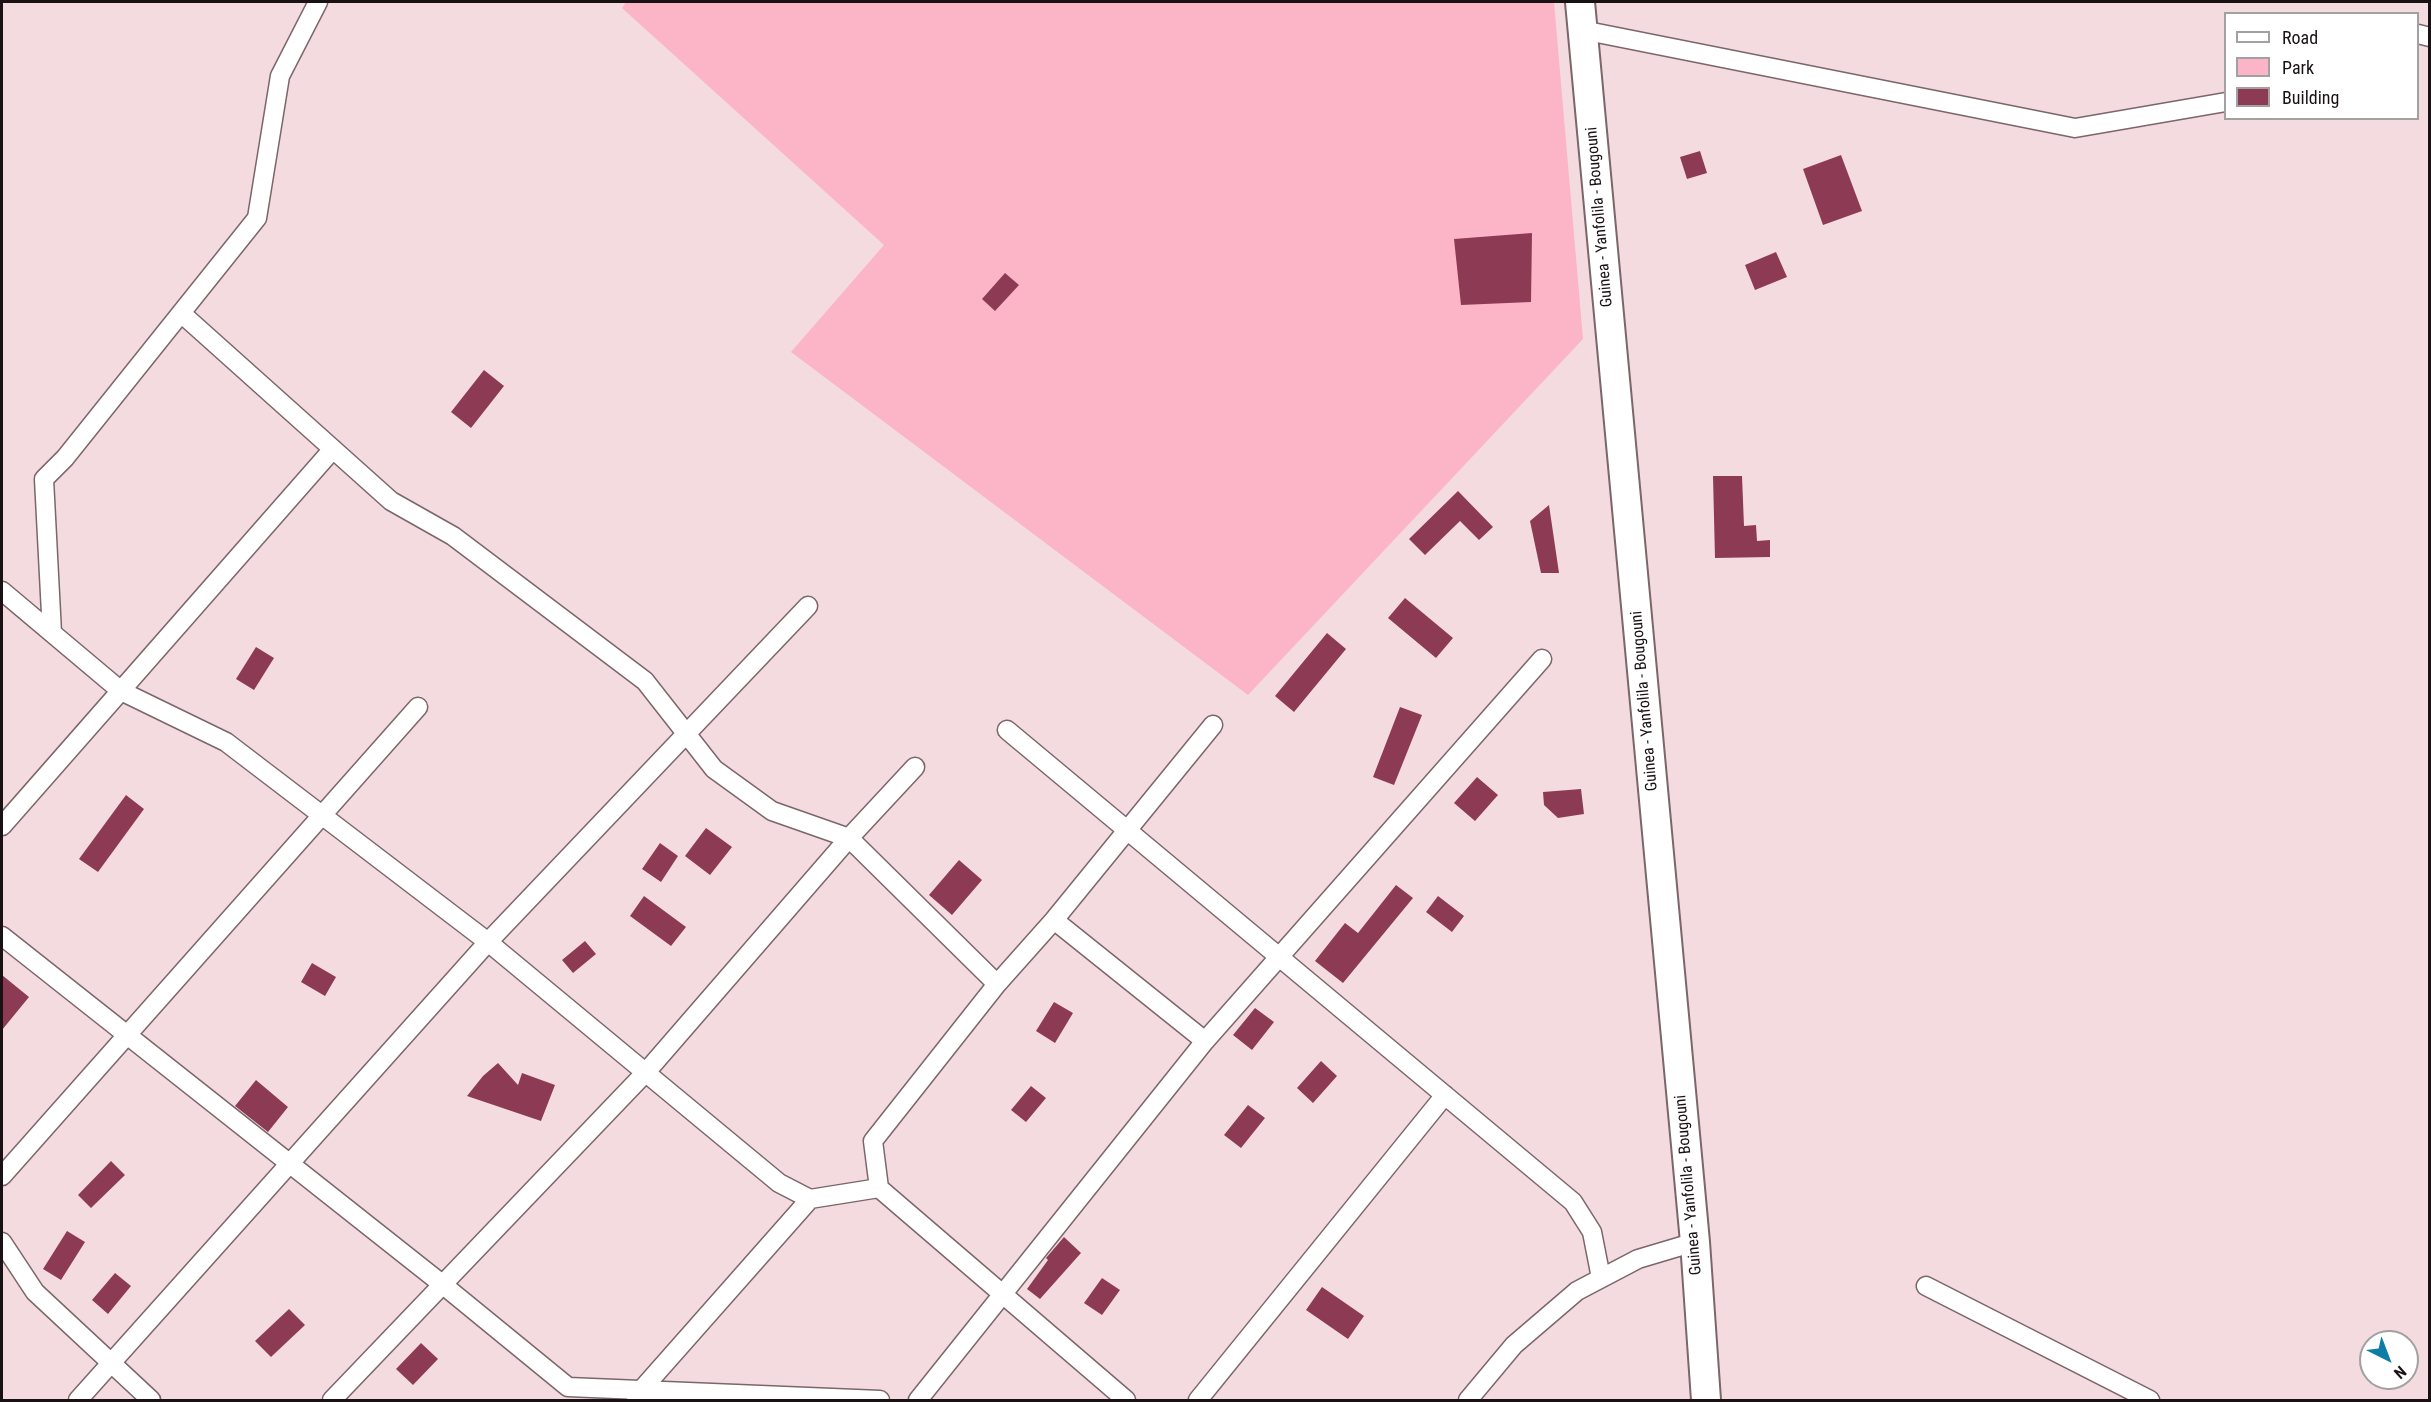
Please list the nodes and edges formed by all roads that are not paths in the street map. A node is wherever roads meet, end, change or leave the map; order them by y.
1 (318, 2) edge
2 (1580, 2) edge
3 (1582, 30) junction
4 (2224, 102) edge
5 (181, 313) junction
6 (333, 449) junction
7 (2, 591) edge
8 (808, 606) dead end
9 (52, 633) junction
10 (1542, 659) dead end
11 (121, 691) junction
12 (418, 707) dead end
13 (1213, 725) dead end
14 (1007, 730) dead end
15 (687, 734) junction
16 (915, 767) dead end
17 (323, 816) junction
18 (2, 826) edge
19 (1128, 830) junction
20 (849, 838) junction
21 (1054, 920) junction
22 (2, 936) edge
23 (488, 942) junction
24 (1280, 957) junction
25 (997, 984) junction
26 (126, 1036) junction
27 (1205, 1041) junction
28 (647, 1071) junction
29 (1445, 1095) junction
30 (289, 1165) junction
31 (2, 1176) edge
32 (879, 1188) junction
33 (810, 1199) junction
34 (2, 1242) edge
35 (1695, 1242) junction
36 (1601, 1278) junction
37 (442, 1284) junction
38 (1926, 1286) dead end
39 (1003, 1295) junction
40 (111, 1363) junction
41 (636, 1395) edge
42 (78, 1401) edge
43 (151, 1401) edge
44 (332, 1401) edge
45 (880, 1401) edge
46 (918, 1401) edge
47 (1126, 1401) edge
48 (1198, 1401) edge
49 (1468, 1401) edge
50 (1706, 1401) edge
51 (2150, 1401) edge

1 - 5 street
2 - 3 main road, Guinea - Yanfolila - Bougouni
3 - 4 street
3 - 35 main road, Guinea - Yanfolila - Bougouni
5 - 6 street
5 - 9 street
6 - 11 street
6 - 15 street
7 - 9 street
8 - 15 street
9 - 11 street
10 - 24 street
11 - 17 street
11 - 18 street
12 - 17 street
13 - 19 street
14 - 19 street
15 - 20 street
15 - 23 street
16 - 20 street
17 - 23 street
17 - 26 street
19 - 21 street
19 - 24 street
20 - 25 street
20 - 28 street
21 - 25 street
21 - 27 street
22 - 26 street
23 - 28 street
23 - 30 street
24 - 27 street
24 - 29 street
25 - 32 street
26 - 30 street
26 - 31 street
27 - 39 street
28 - 33 street
28 - 37 street
29 - 36 street
29 - 48 street
30 - 37 street
30 - 40 street
32 - 33 street
32 - 39 street
33 - 41 street
34 - 40 street
35 - 36 street
35 - 50 main road, Guinea - Yanfolila - Bougouni
36 - 49 street
37 - 41 street
37 - 44 street
38 - 51 street
39 - 46 street
39 - 47 street
40 - 42 street
40 - 43 street
41 - 45 street

